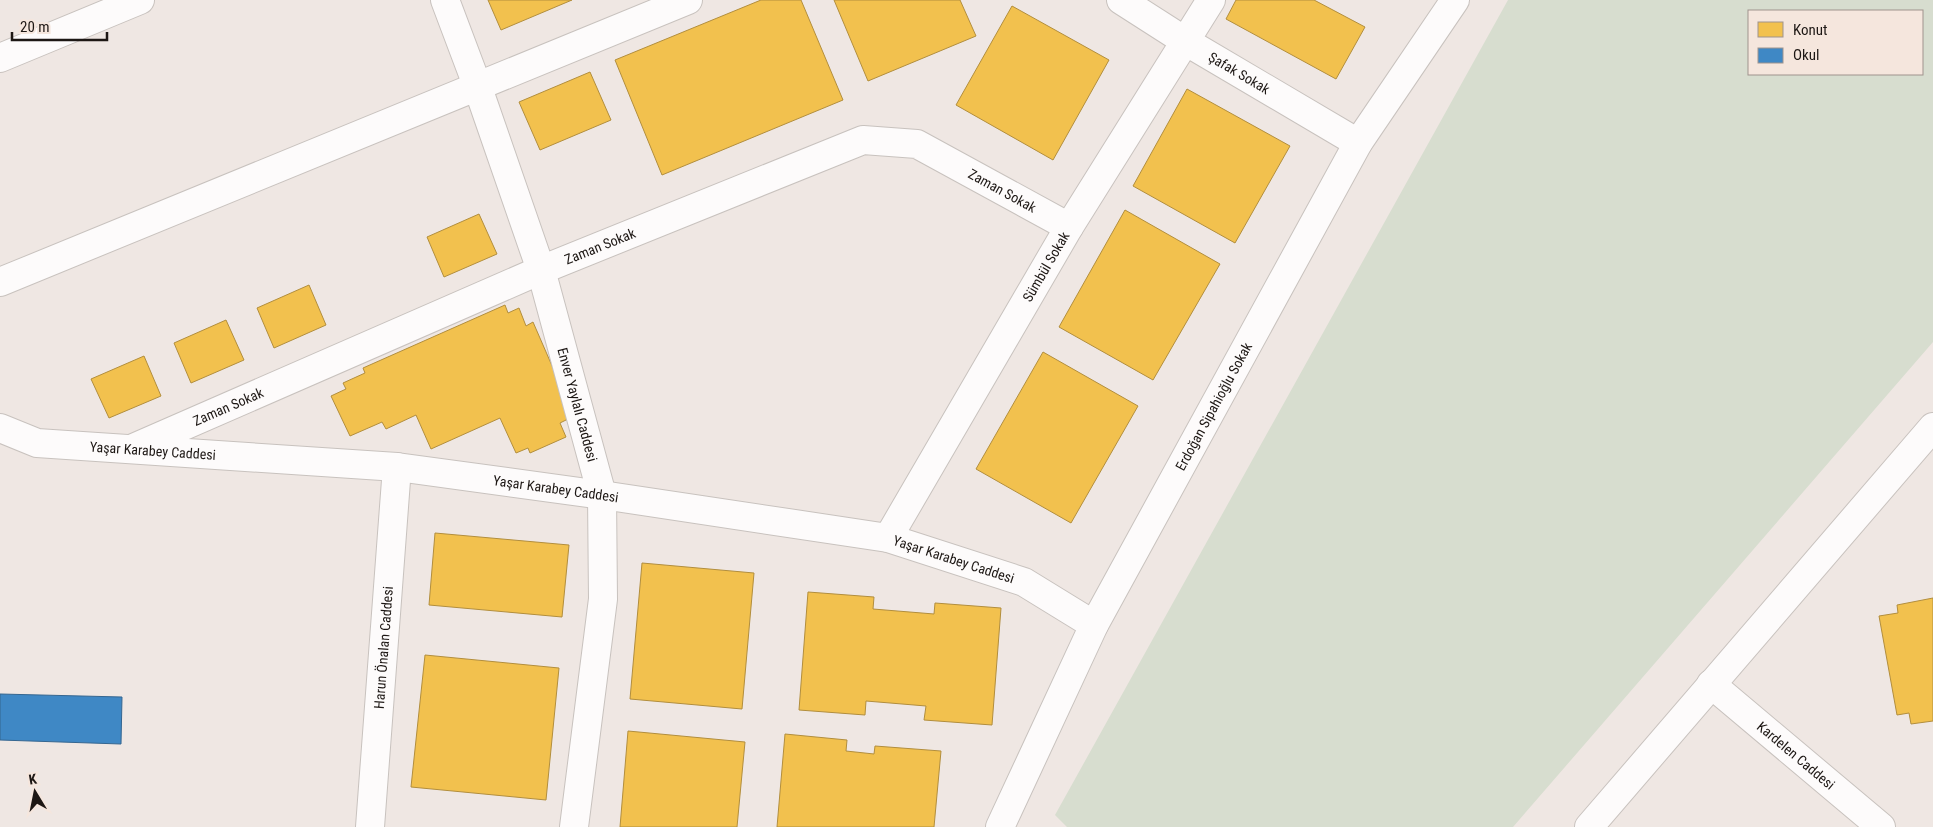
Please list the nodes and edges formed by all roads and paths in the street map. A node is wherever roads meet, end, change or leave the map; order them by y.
1 (140, 0) edge
2 (445, 0) edge
3 (688, 0) edge
4 (1121, 0) edge
5 (1211, 0) edge
6 (1455, 0) edge
7 (1185, 41) junction
8 (0, 58) edge
9 (477, 85) junction
10 (1358, 143) junction
11 (1069, 227) junction
12 (541, 270) junction
13 (0, 282) edge
14 (1933, 427) edge
15 (0, 428) edge
16 (131, 449) junction
17 (397, 468) junction
18 (602, 495) junction
19 (888, 538) junction
20 (1094, 625) junction
21 (1711, 684) junction
22 (370, 827) edge
23 (574, 827) edge
24 (1000, 827) edge
25 (1588, 827) edge
26 (1881, 827) edge

1 - 8 street
2 - 9 street, Enver Yaylalı Caddesi
3 - 9 street
4 - 7 street, Şafak Sokak
5 - 7 street, Sümbül Sokak
6 - 10 street, Erdoğan Sipahioğlu Sokak
7 - 10 street, Şafak Sokak
7 - 11 street, Sümbül Sokak
9 - 12 street, Enver Yaylalı Caddesi
9 - 13 street
10 - 20 street, Erdoğan Sipahioğlu Sokak
11 - 12 street, Zaman Sokak
11 - 19 street, Sümbül Sokak
12 - 16 street, Zaman Sokak
12 - 18 street, Enver Yaylalı Caddesi
14 - 21 street
15 - 16 street, Yaşar Karabey Caddesi
16 - 17 street, Yaşar Karabey Caddesi
17 - 18 street, Yaşar Karabey Caddesi
17 - 22 street, Harun Önalan Caddesi
18 - 19 street, Yaşar Karabey Caddesi
18 - 23 street, Enver Yaylalı Caddesi
19 - 20 street, Yaşar Karabey Caddesi
20 - 24 street, Erdoğan Sipahioğlu Sokak
21 - 25 street
21 - 26 street, Kardelen Caddesi

